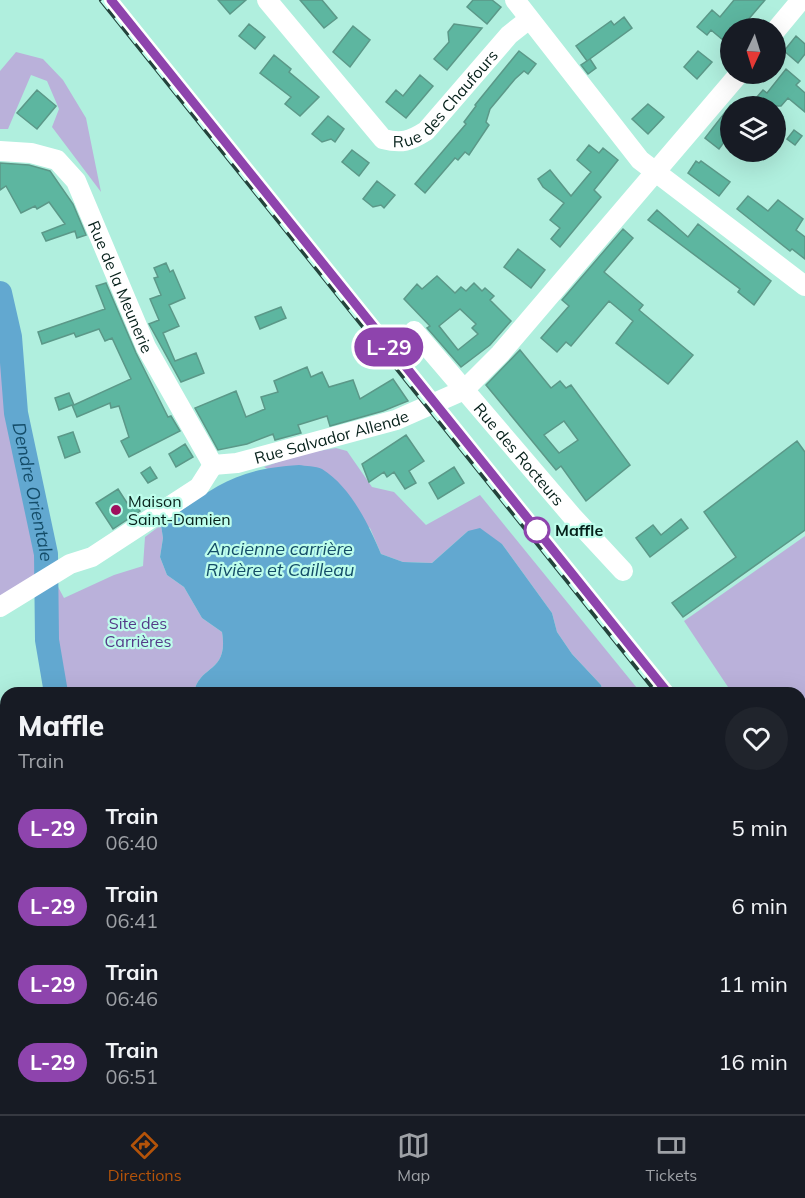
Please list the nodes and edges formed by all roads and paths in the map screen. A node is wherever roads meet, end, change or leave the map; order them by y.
1 (267, 0) edge
2 (515, 0) edge
3 (801, 0) edge
4 (786, 18) edge
5 (528, 20) junction
6 (730, 84) edge
7 (0, 151) edge
8 (655, 172) junction
9 (805, 286) edge
10 (414, 331) dead end
11 (464, 390) junction
12 (213, 465) junction
13 (623, 571) dead end
14 (0, 607) edge

1 - 5 street, Rue des Chaufours
2 - 5 street
3 - 4 street
5 - 8 street
6 - 8 street, Rue Salvador Allende
7 - 12 street, Rue de la Meunerie
8 - 9 street
8 - 11 street, Rue Salvador Allende
10 - 11 street, Rue des Rocteurs
11 - 12 street, Rue Salvador Allende
11 - 13 street, Rue des Rocteurs
12 - 14 street

